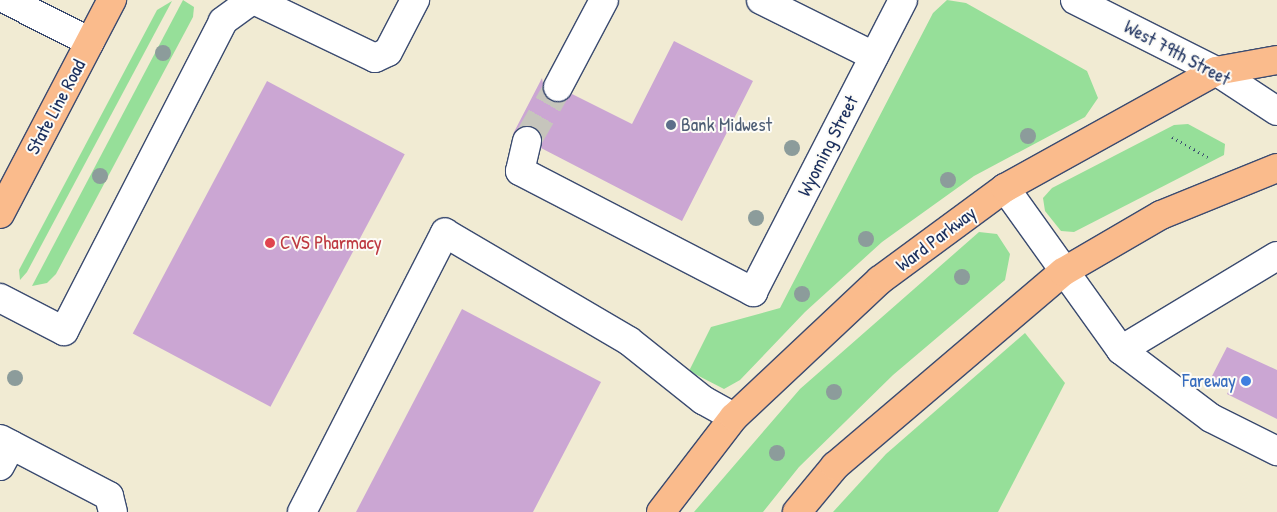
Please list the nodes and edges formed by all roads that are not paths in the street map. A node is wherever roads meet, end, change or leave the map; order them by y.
1 (7, 0) edge
2 (112, 0) edge
3 (253, 0) edge
4 (415, 0) edge
5 (604, 0) edge
6 (761, 0) edge
7 (903, 0) edge
8 (1075, 0) edge
9 (90, 42) junction
10 (874, 56) junction
11 (1277, 60) edge
12 (1216, 71) junction
13 (558, 87) tunnel mouth
14 (1277, 111) edge
15 (527, 141) tunnel mouth
16 (1277, 168) edge
17 (1005, 188) junction
18 (4, 197) edge
19 (1277, 256) edge
20 (1063, 272) junction
21 (0, 298) edge
22 (1120, 350) junction
23 (734, 417) junction
24 (4, 450) edge
25 (1277, 451) edge
26 (113, 512) edge
27 (302, 512) edge
28 (661, 512) edge
29 (797, 512) edge

1 - 9 street
2 - 9 main road, State Line Road
3 - 4 street
3 - 21 street
5 - 13 street
6 - 10 street
7 - 10 street, Wyoming Street
8 - 12 street, West 79th Street
9 - 18 main road, State Line Road
10 - 15 street, Wyoming Street
11 - 12 main road, Ward Parkway
12 - 14 street, West 79th Street
12 - 17 main road, Ward Parkway
16 - 20 main road
17 - 20 street
17 - 23 main road, Ward Parkway
19 - 22 street
20 - 22 street
20 - 29 main road
22 - 25 street
23 - 27 street
23 - 28 main road, Ward Parkway
24 - 26 street

